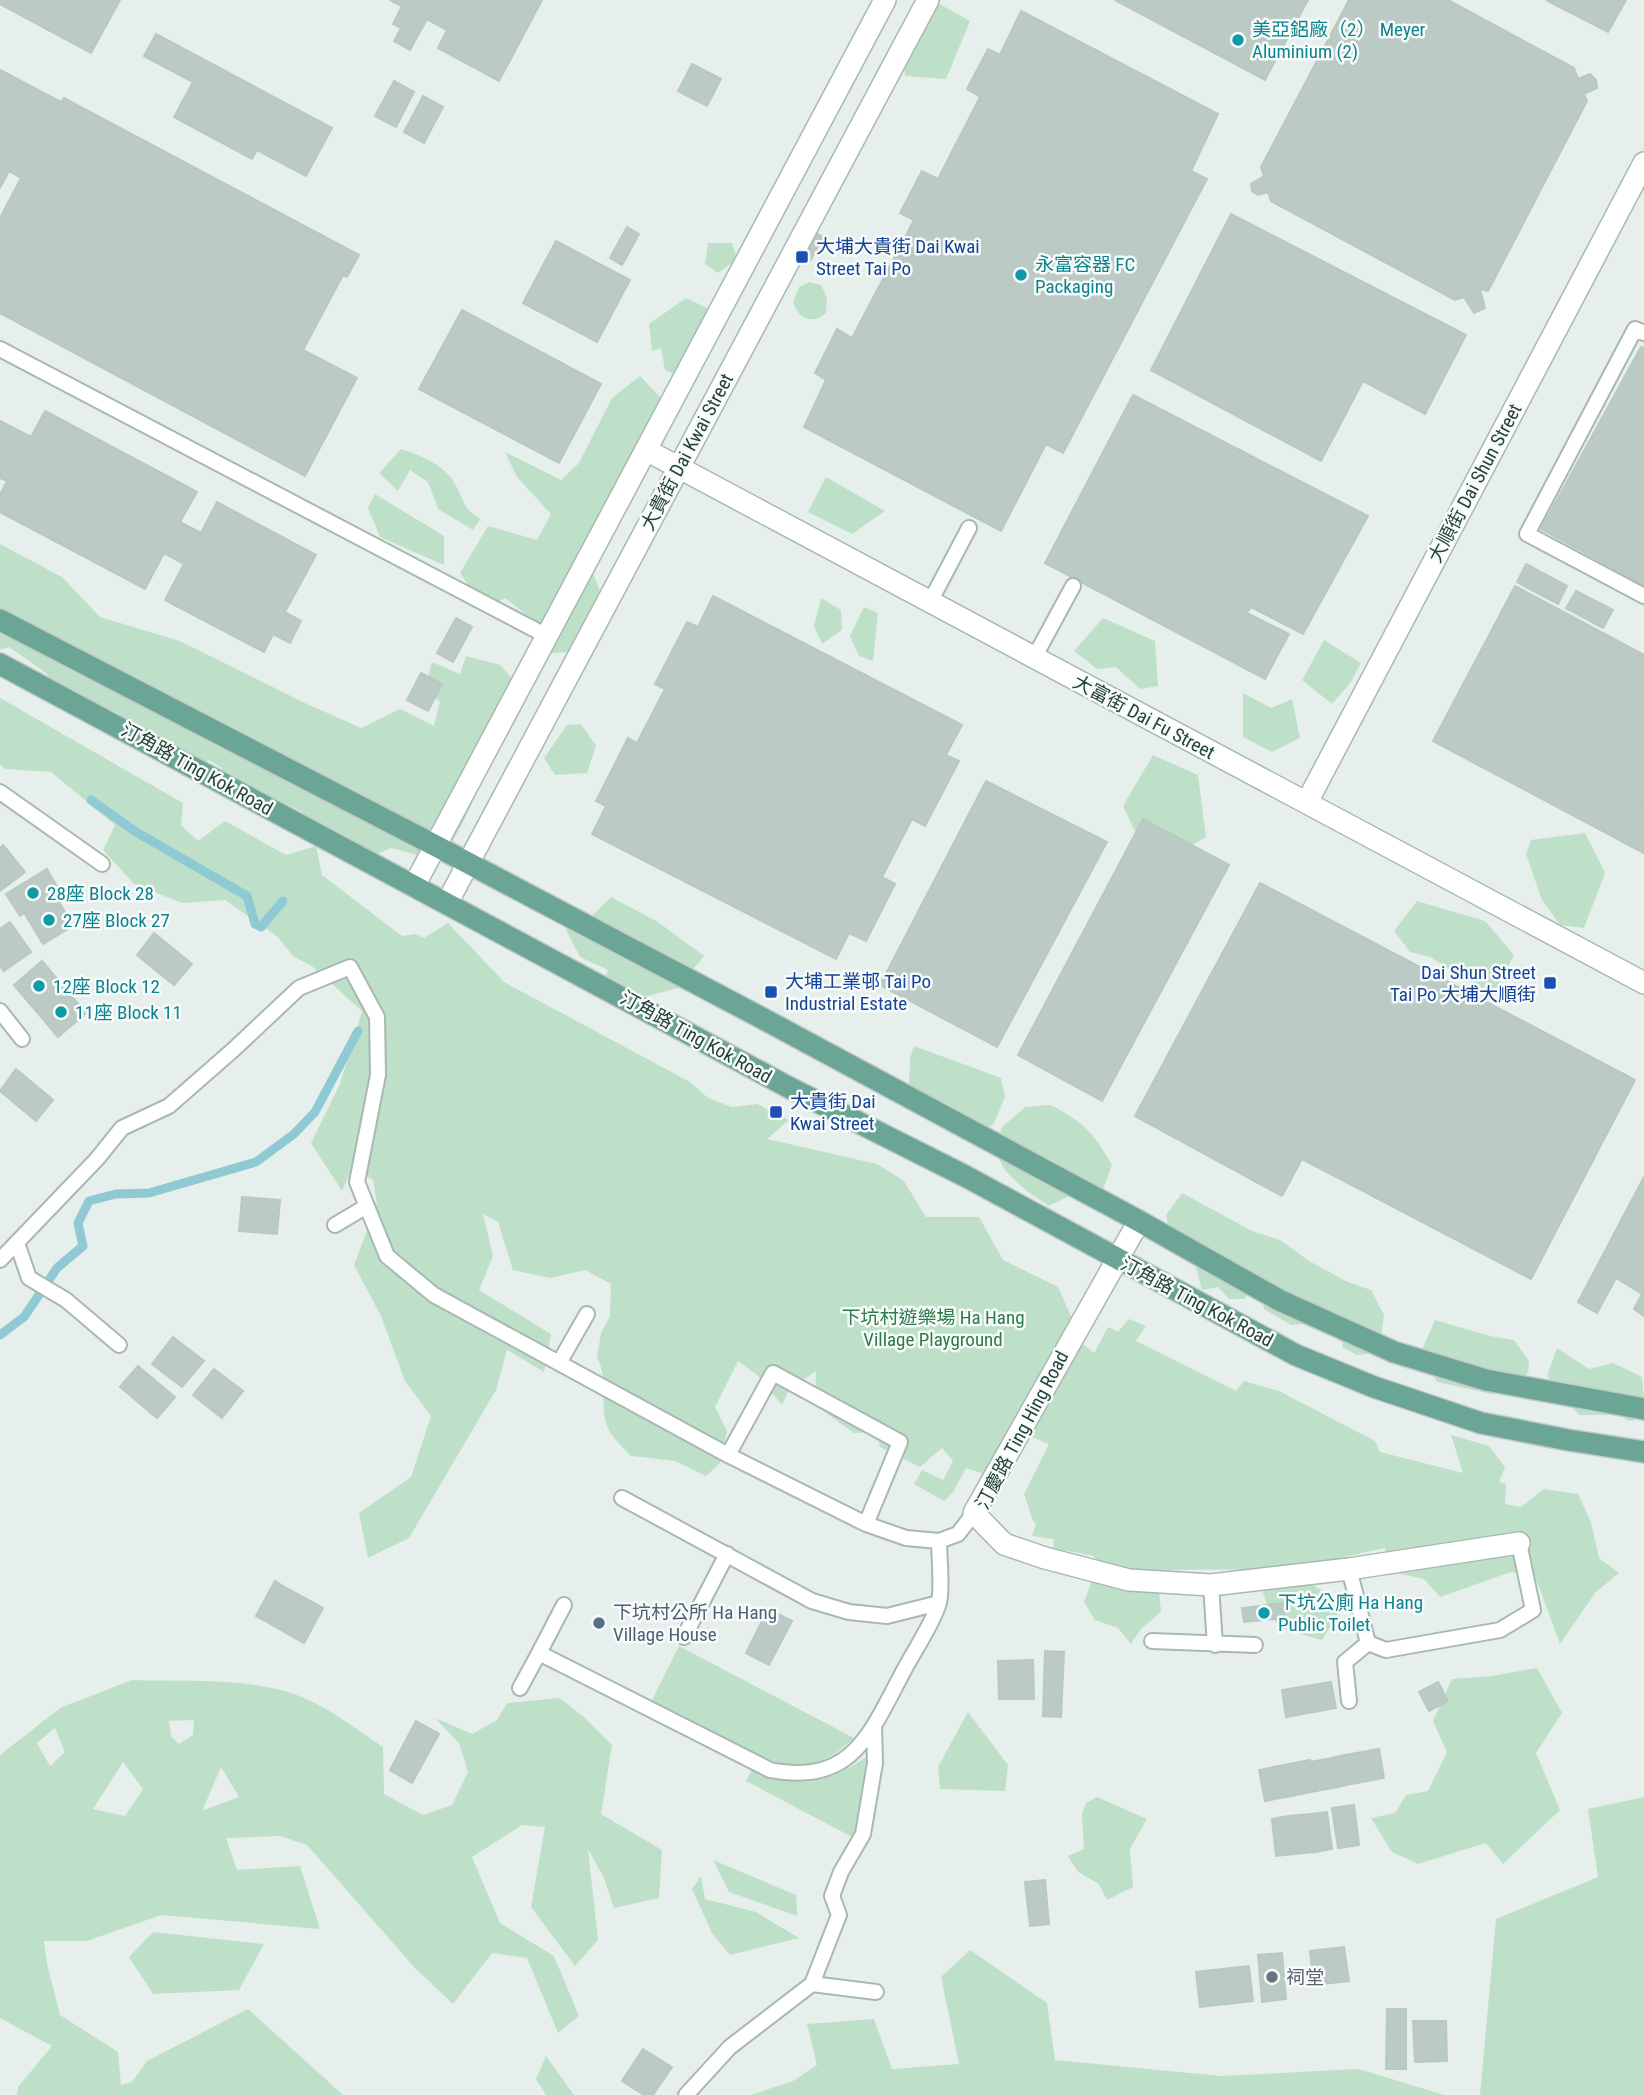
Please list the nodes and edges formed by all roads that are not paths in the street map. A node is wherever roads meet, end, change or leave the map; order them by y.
1 (885, 0) edge
2 (928, 0) edge
3 (1644, 163) edge
4 (1644, 334) edge
5 (0, 349) edge
6 (646, 450) junction
7 (679, 468) junction
8 (969, 528) dead end
9 (1073, 586) dead end
10 (1644, 596) edge
11 (930, 602) junction
12 (0, 620) edge
13 (547, 636) junction
14 (1034, 658) junction
15 (0, 664) edge
16 (0, 792) edge
17 (1307, 802) junction
18 (436, 846) junction
19 (468, 863) junction
20 (102, 864) dead end
21 (414, 886) junction
22 (447, 903) junction
23 (1644, 983) edge
24 (0, 1011) edge
25 (22, 1039) dead end
26 (367, 1206) junction
27 (1139, 1221) junction
28 (335, 1225) dead end
29 (17, 1243) junction
30 (1116, 1259) junction
31 (0, 1260) edge
32 (587, 1314) dead end
33 (119, 1345) dead end
34 (559, 1363) junction
35 (1644, 1409) edge
36 (1644, 1452) edge
37 (727, 1455) junction
38 (622, 1498) dead end
39 (974, 1513) junction
40 (866, 1524) junction
41 (939, 1541) junction
42 (1519, 1543) joint
43 (727, 1555) junction
44 (1349, 1569) junction
45 (1211, 1585) junction
46 (939, 1603) junction
47 (564, 1605) dead end
48 (684, 1637) dead end
49 (1152, 1641) dead end
50 (1368, 1643) junction
51 (1214, 1645) junction
52 (1255, 1645) dead end
53 (539, 1653) junction
54 (520, 1688) dead end
55 (1349, 1701) dead end
56 (874, 1726) junction
57 (812, 1984) junction
58 (876, 1992) dead end
59 (687, 2095) edge

1 - 6 street, 大貴街 Dai Kwai Street
2 - 7 street, 大貴街 Dai Kwai Street
3 - 17 street, 大順街 Dai Shun Street
4 - 10 lane
5 - 13 lane
6 - 7 street, 大富街 Dai Fu Street
6 - 13 street, 大貴街 Dai Kwai Street
7 - 11 street, 大富街 Dai Fu Street
7 - 19 street, 大貴街 Dai Kwai Street
8 - 11 lane
9 - 14 lane
11 - 14 street, 大富街 Dai Fu Street
12 - 18 main road, 汀角路 Ting Kok Road
13 - 18 street, 大貴街 Dai Kwai Street
14 - 17 street, 大富街 Dai Fu Street
15 - 21 main road, 汀角路 Ting Kok Road
16 - 20 lane
17 - 23 street, 大富街 Dai Fu Street
18 - 19 main road, 汀角路 Ting Kok Road
18 - 21 street, 大貴街 Dai Kwai Street
19 - 22 street, 大貴街 Dai Kwai Street
19 - 27 main road, 汀角路 Ting Kok Road
21 - 22 main road, 汀角路 Ting Kok Road
22 - 30 main road, 汀角路 Ting Kok Road
24 - 25 lane
26 - 28 lane
26 - 29 lane
26 - 34 lane
27 - 30 street, 汀慶路 Ting Hing Road
27 - 35 main road, 汀角路 Ting Kok Road
29 - 31 lane
29 - 33 lane
30 - 36 main road, 汀角路 Ting Kok Road
30 - 39 street, 汀慶路 Ting Hing Road
32 - 34 lane
34 - 37 lane
37 - 40 lane
37 - 40 lane
38 - 43 lane
39 - 41 lane
39 - 45 street, 汀慶路 Ting Hing Road
40 - 41 lane
41 - 46 lane
42 - 44 street, 汀慶路 Ting Hing Road
42 - 50 lane
43 - 46 lane
43 - 48 lane
44 - 45 street, 汀慶路 Ting Hing Road
44 - 50 lane
45 - 51 lane
46 - 56 lane
47 - 53 lane
49 - 51 lane
50 - 55 lane
51 - 52 lane
53 - 54 lane
53 - 56 lane
56 - 57 lane
57 - 58 lane
57 - 59 lane

